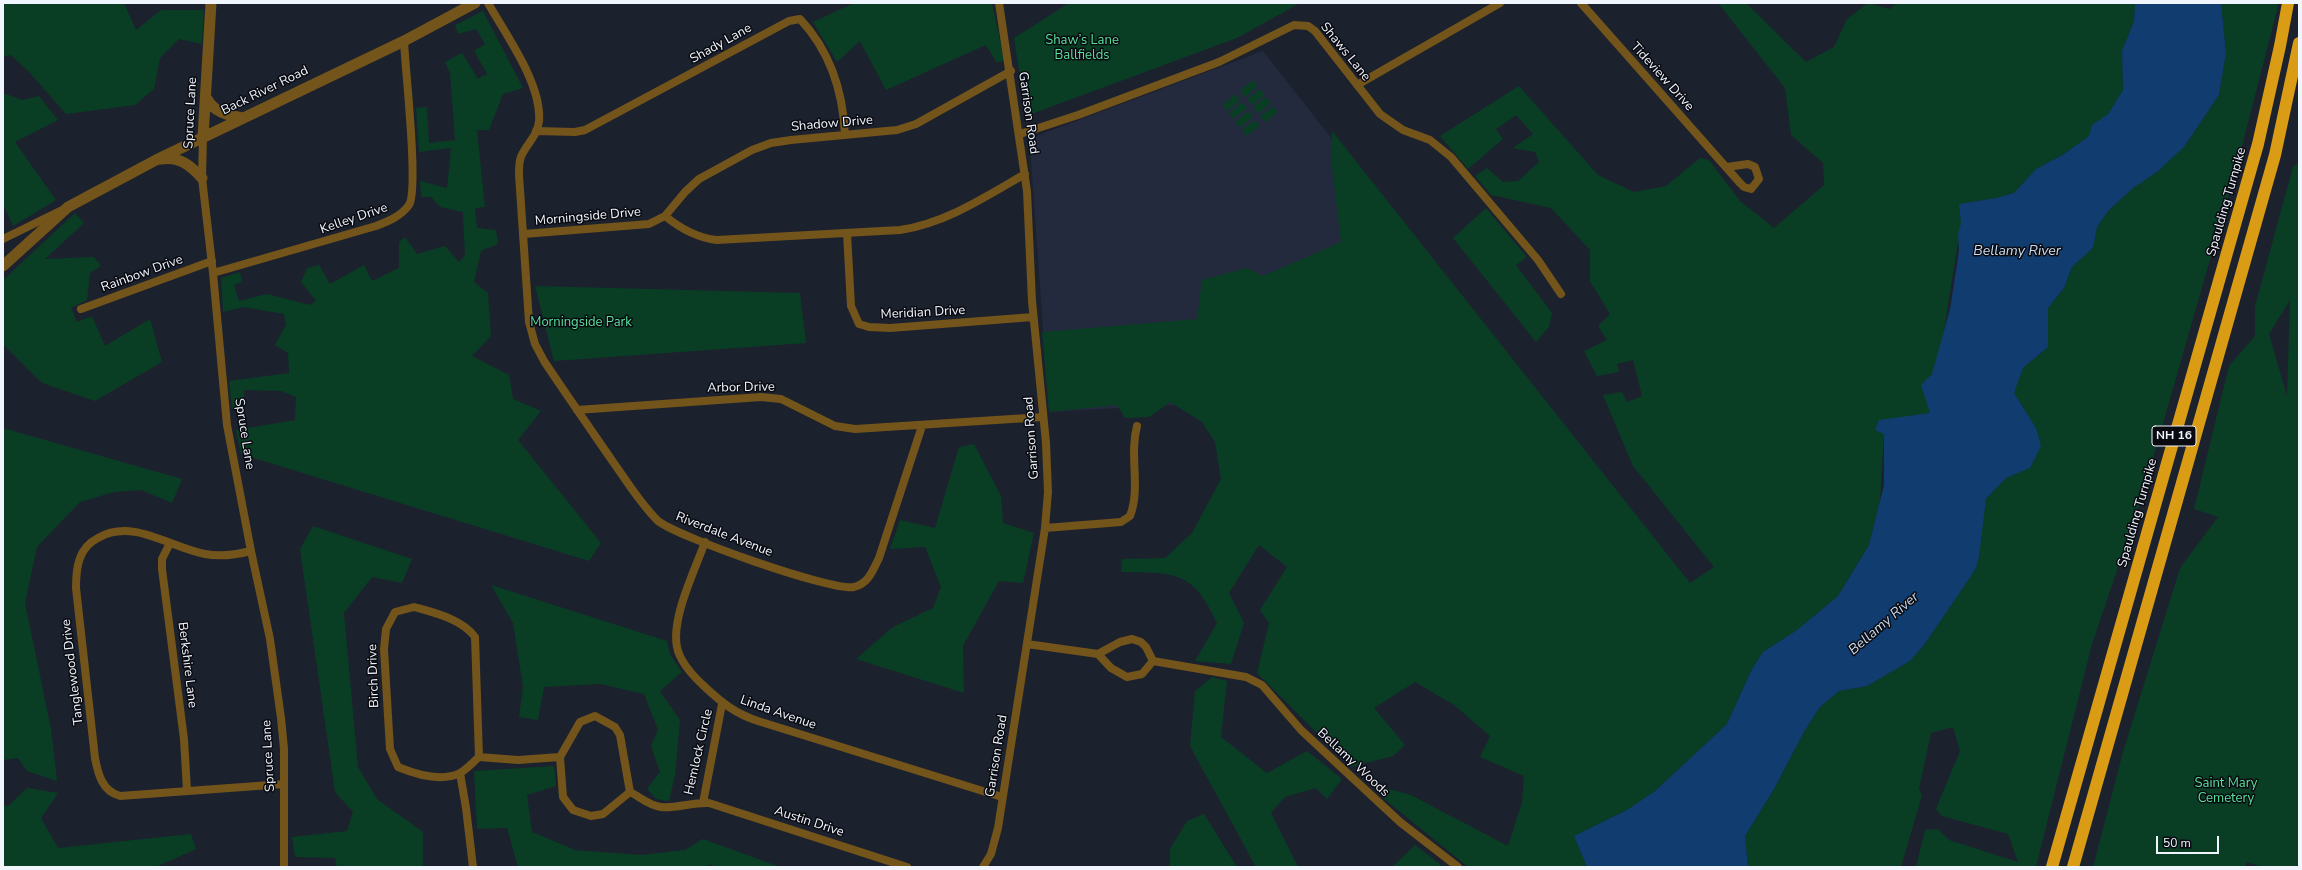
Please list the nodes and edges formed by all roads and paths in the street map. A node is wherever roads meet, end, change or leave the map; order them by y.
1 (211, 3) edge
2 (475, 3) edge
3 (488, 3) edge
4 (999, 3) edge
5 (1500, 3) edge
6 (1581, 3) edge
7 (2288, 3) edge
8 (404, 41) junction
9 (2299, 43) edge
10 (1010, 71) junction
11 (1357, 85) junction
12 (206, 100) junction
13 (242, 118) junction
14 (536, 131) junction
15 (1020, 134) junction
16 (845, 135) junction
17 (203, 137) junction
18 (156, 160) junction
19 (1727, 167) dead end
20 (1025, 174) junction
21 (202, 178) junction
22 (68, 207) junction
23 (665, 216) junction
24 (847, 233) junction
25 (524, 234) junction
26 (3, 239) edge
27 (212, 261) junction
28 (3, 266) edge
29 (214, 273) junction
30 (1561, 294) dead end
31 (81, 309) dead end
32 (1033, 317) junction
33 (577, 410) junction
34 (1043, 417) junction
35 (922, 426) junction
36 (1137, 426) dead end
37 (1045, 528) junction
38 (705, 542) junction
39 (170, 543) junction
40 (250, 551) junction
41 (1027, 644) junction
42 (1098, 654) junction
43 (1153, 661) junction
44 (722, 704) junction
45 (479, 756) junction
46 (560, 757) junction
47 (460, 773) junction
48 (284, 784) junction
49 (187, 791) junction
50 (630, 792) junction
51 (1002, 797) junction
52 (702, 803) junction
53 (284, 867) edge
54 (473, 867) edge
55 (907, 867) edge
56 (983, 867) edge
57 (1458, 867) edge
58 (2052, 867) edge
59 (2073, 867) edge

1 - 12 street, Spruce Lane
2 - 8 street, Back River Road
3 - 14 street, Morningside Drive
4 - 10 street, Garrison Road
5 - 11 street
6 - 19 street, Tideview Drive
7 - 58 highway, Spaulding Turnpike / NH 16
8 - 13 street, Back River Road
8 - 29 street, Kelley Drive
9 - 59 highway, NH 16
10 - 15 street, Garrison Road
10 - 16 street, Shadow Drive
11 - 15 street, Shaws Lane
11 - 30 street, Shaws Lane
12 - 13 street
12 - 17 street, Spruce Lane
13 - 17 street, Back River Road
14 - 16 street, Shady Lane
14 - 25 street, Morningside Drive
15 - 20 street, Garrison Road
16 - 23 street, Shadow Drive
17 - 18 street, Back River Road
17 - 21 street, Spruce Lane
18 - 21 street
18 - 22 street, Back River Road
20 - 24 street
20 - 32 street, Garrison Road
21 - 27 street, Spruce Lane
22 - 26 street
22 - 28 street, Back River Road
23 - 24 street
23 - 25 street, Morningside Drive
24 - 32 street, Meridian Drive
25 - 33 street, Riverdale Avenue
27 - 29 street, Spruce Lane
27 - 31 street, Rainbow Drive
29 - 40 street, Spruce Lane
32 - 34 street, Garrison Road
33 - 35 street, Arbor Drive
33 - 38 street, Riverdale Avenue
34 - 35 street, Arbor Drive
34 - 37 street, Garrison Road
35 - 38 street, Riverdale Avenue
36 - 37 street
37 - 41 street, Garrison Road
38 - 44 street, Linda Avenue
39 - 40 street, Tanglewood Drive
39 - 49 street, Berkshire Lane
39 - 49 street, Tanglewood Drive
40 - 48 street, Spruce Lane
41 - 42 street
41 - 51 street, Garrison Road
42 - 43 street
42 - 43 street
43 - 57 street, Bellamy Woods
44 - 51 street, Linda Avenue
44 - 52 street, Hemlock Circle
45 - 46 street
45 - 47 street
45 - 47 street, Birch Drive
46 - 50 street
46 - 50 street
47 - 54 street
48 - 49 street, Tanglewood Drive
48 - 53 street, Spruce Lane
50 - 52 street, Hemlock Circle
51 - 56 street, Garrison Road
52 - 55 street, Austin Drive

